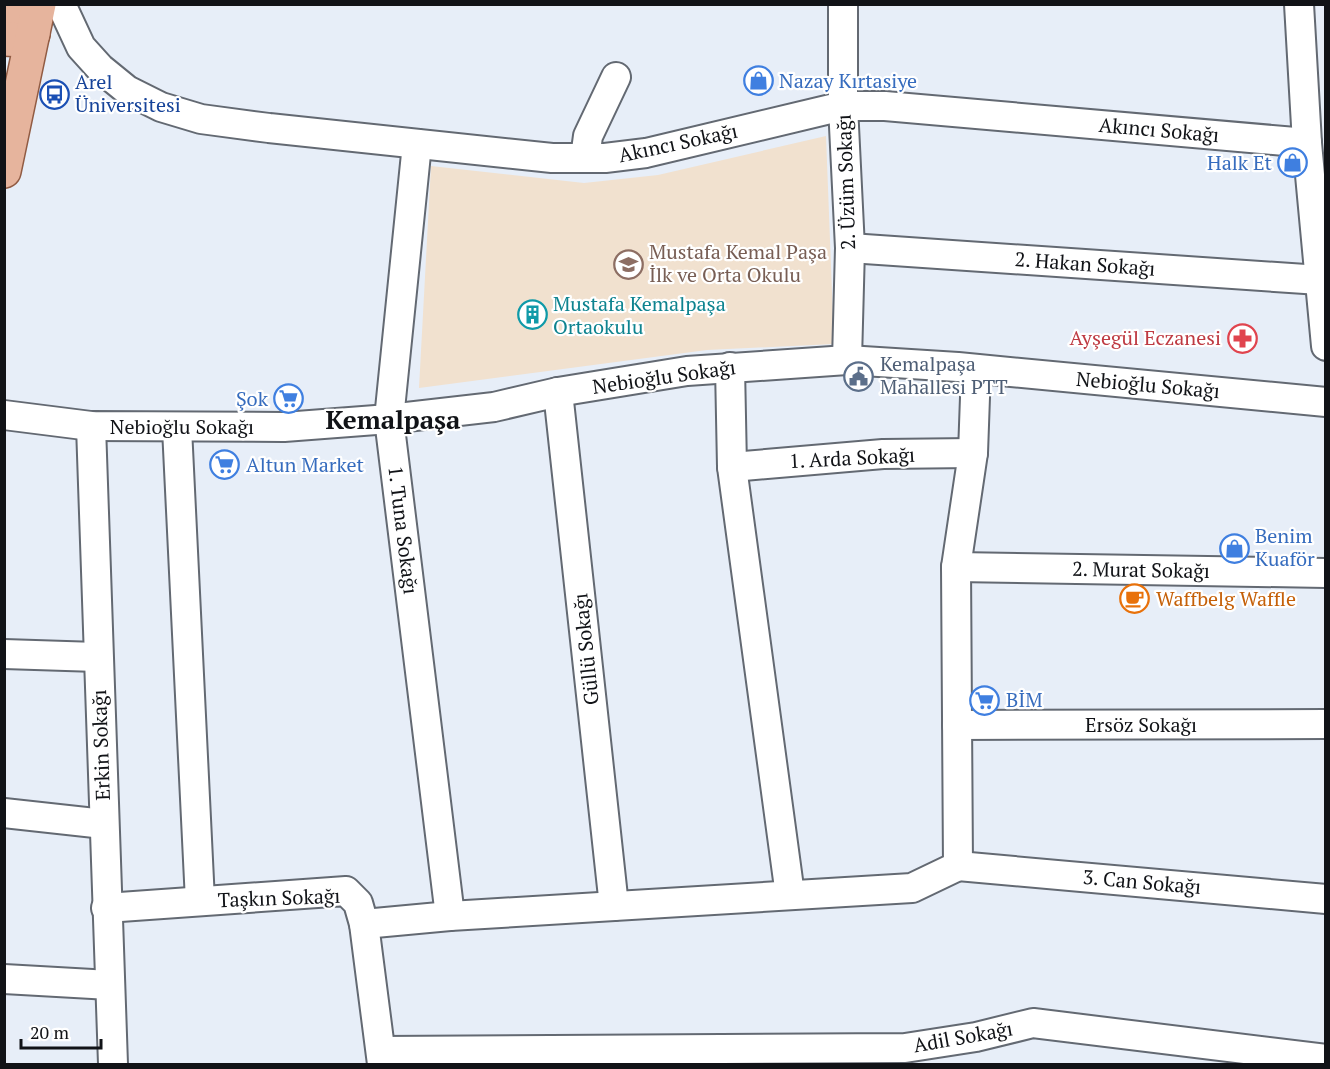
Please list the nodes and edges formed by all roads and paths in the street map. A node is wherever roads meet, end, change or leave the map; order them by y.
1 (11, 4) edge
2 (61, 4) edge
3 (843, 4) edge
4 (1299, 4) edge
5 (20, 28) edge
6 (616, 77) dead end
7 (843, 106) junction
8 (1307, 143) junction
9 (417, 144) junction
10 (585, 158) junction
11 (4, 171) edge
12 (1319, 190) edge
13 (850, 248) junction
14 (1320, 280) junction
15 (1326, 346) edge
16 (847, 360) junction
17 (730, 367) junction
18 (976, 369) junction
19 (558, 392) junction
20 (1326, 402) edge
21 (4, 415) edge
22 (389, 419) junction
23 (91, 426) junction
24 (177, 428) junction
25 (973, 453) junction
26 (732, 467) junction
27 (956, 567) junction
28 (1326, 573) edge
29 (4, 654) edge
30 (97, 657) junction
31 (1326, 724) edge
32 (957, 726) junction
33 (4, 813) edge
34 (104, 824) junction
35 (958, 866) junction
36 (790, 895) junction
37 (1326, 899) edge
38 (200, 901) junction
39 (614, 906) junction
40 (106, 908) junction
41 (450, 916) junction
42 (364, 924) junction
43 (4, 979) edge
44 (110, 985) junction
45 (382, 1058) edge
46 (1326, 1059) edge
47 (113, 1065) edge

1 - 5 main road
2 - 9 street, Akıncı Sokağı
3 - 7 street, 2. Üzüm Sokağı
4 - 8 street
5 - 11 main road
6 - 10 street
7 - 8 street, Akıncı Sokağı
7 - 10 street, Akıncı Sokağı
7 - 13 street, 2. Üzüm Sokağı
8 - 12 street
9 - 10 street, Akıncı Sokağı
9 - 22 street, 1. Tuna Sokağı
12 - 14 street
13 - 14 street, 2. Hakan Sokağı
13 - 16 street, 2. Üzüm Sokağı
14 - 15 street
16 - 17 street, Nebioğlu Sokağı
16 - 18 street, Nebioğlu Sokağı
17 - 19 street, Nebioğlu Sokağı
17 - 26 street
18 - 20 street, Nebioğlu Sokağı
18 - 25 street
19 - 22 street, Nebioğlu Sokağı
19 - 39 street, Güllü Sokağı
21 - 23 street, Nebioğlu Sokağı
22 - 24 street, Nebioğlu Sokağı
22 - 41 street, 1. Tuna Sokağı
23 - 24 street, Nebioğlu Sokağı
23 - 30 street, Erkin Sokağı
24 - 38 street
25 - 26 street, 1. Arda Sokağı
25 - 27 street
26 - 36 street
27 - 28 street, 2. Murat Sokağı
27 - 32 street
29 - 30 street
30 - 34 street, Erkin Sokağı
31 - 32 street, Ersöz Sokağı
32 - 35 street
33 - 34 street
34 - 40 street, Erkin Sokağı
35 - 36 street
35 - 37 street, 3. Can Sokağı
36 - 39 street
38 - 40 street, Taşkın Sokağı
38 - 42 street, Taşkın Sokağı
39 - 41 street
40 - 44 street, Erkin Sokağı
41 - 42 street
42 - 45 street, Taşkın Sokağı
43 - 44 street
44 - 47 street, Erkin Sokağı
45 - 46 street, Adil Sokağı

